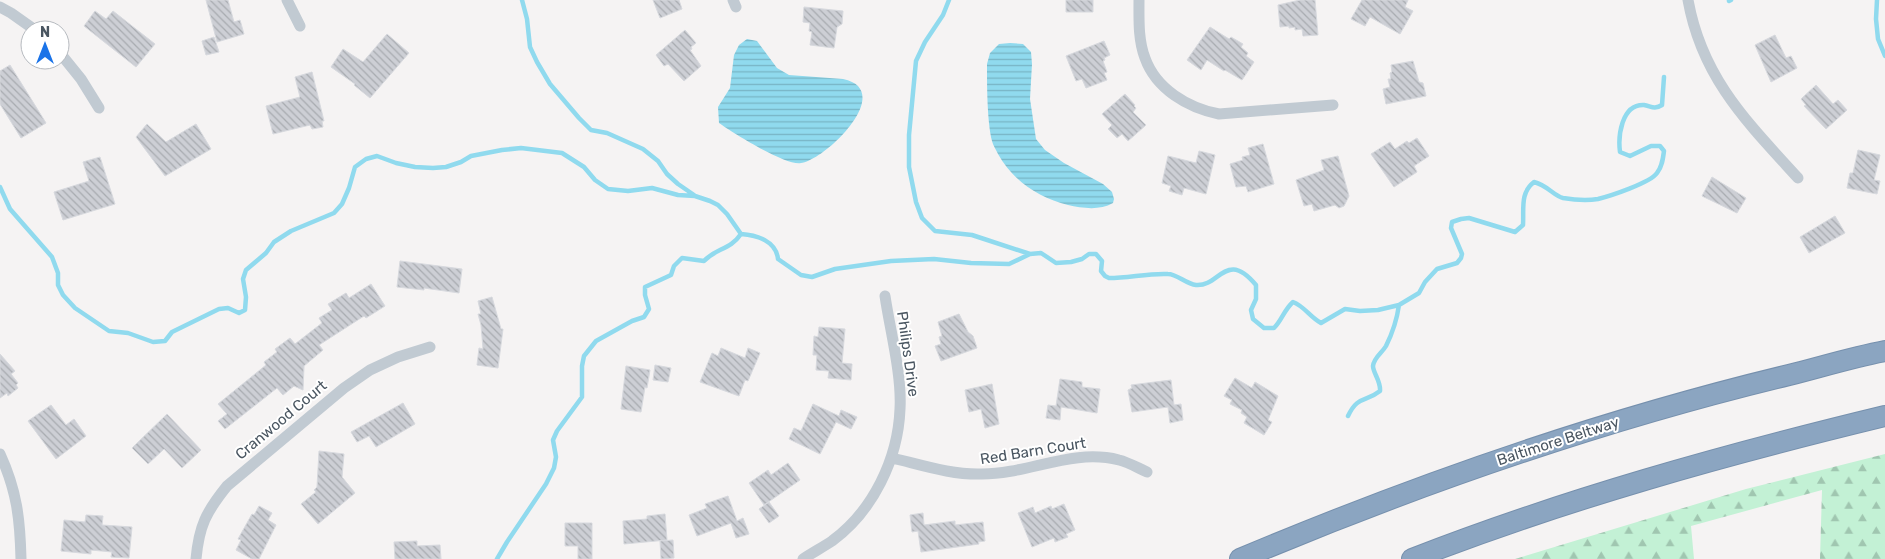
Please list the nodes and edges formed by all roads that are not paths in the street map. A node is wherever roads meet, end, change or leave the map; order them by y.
1 (287, 0) edge
2 (1139, 0) edge
3 (1688, 0) edge
4 (0, 8) edge
5 (20, 20) edge
6 (300, 26) dead end
7 (70, 65) edge
8 (1333, 104) dead end
9 (99, 108) dead end
10 (1798, 178) dead end
11 (885, 296) dead end
12 (430, 347) dead end
13 (1885, 351) edge
14 (1885, 416) edge
15 (0, 454) edge
16 (892, 458) junction
17 (1147, 472) dead end
18 (21, 559) edge
19 (196, 559) edge
20 (803, 559) edge
21 (1240, 559) edge
22 (1412, 559) edge

1 - 6 street
2 - 8 street
3 - 10 street
4 - 5 street
7 - 9 street
11 - 16 street, Philips Drive
12 - 19 street, Cranwood Court
13 - 21 highway, Baltimore Beltway
14 - 22 highway
15 - 18 street
16 - 17 street, Red Barn Court
16 - 20 street, Philips Drive

